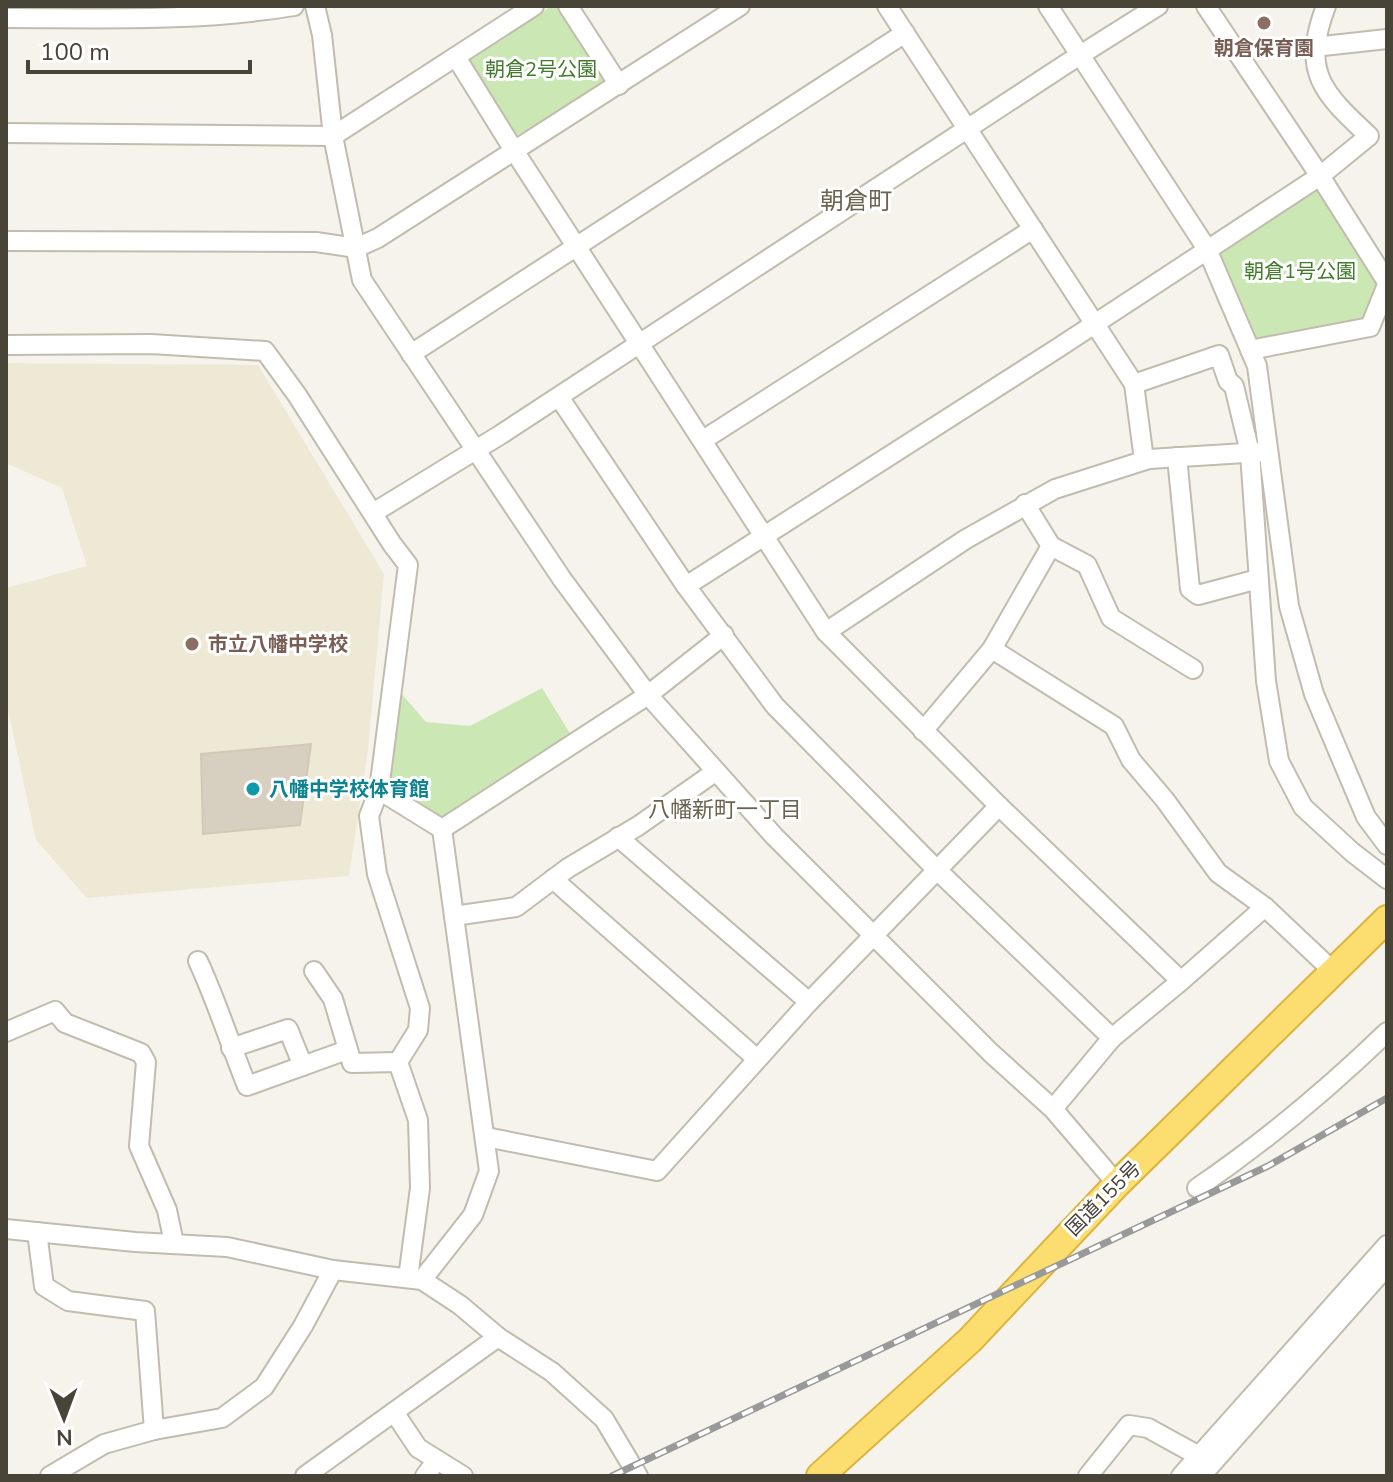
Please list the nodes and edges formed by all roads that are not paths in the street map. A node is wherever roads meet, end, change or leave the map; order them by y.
1 (294, 6) edge
2 (315, 6) edge
3 (534, 6) edge
4 (568, 6) edge
5 (740, 6) edge
6 (887, 6) edge
7 (1048, 6) edge
8 (1158, 6) edge
9 (1206, 6) edge
10 (1326, 6) edge
11 (6, 18) edge
12 (905, 33) junction
13 (1387, 39) edge
14 (1314, 47) junction
15 (1081, 55) junction
16 (456, 57) junction
17 (619, 85) junction
18 (969, 129) junction
19 (6, 133) edge
20 (333, 136) junction
21 (515, 152) junction
22 (1320, 176) junction
23 (1033, 229) junction
24 (6, 241) edge
25 (577, 245) junction
26 (356, 248) junction
27 (1207, 249) junction
28 (1387, 284) edge
29 (1093, 323) junction
30 (640, 342) junction
31 (6, 345) edge
32 (1250, 350) junction
33 (411, 354) junction
34 (1134, 384) junction
35 (559, 397) junction
36 (703, 440) junction
37 (477, 450) junction
38 (1258, 452) junction
39 (1177, 457) junction
40 (1144, 460) junction
41 (1025, 504) junction
42 (373, 513) junction
43 (765, 535) junction
44 (1051, 546) junction
45 (1258, 579) junction
46 (686, 586) junction
47 (826, 632) junction
48 (724, 635) junction
49 (992, 649) junction
50 (1193, 669) dead end
51 (648, 695) junction
52 (923, 731) junction
53 (715, 772) junction
54 (379, 790) junction
55 (999, 806) junction
56 (442, 829) junction
57 (618, 837) junction
58 (1387, 845) edge
59 (936, 869) junction
60 (553, 879) junction
61 (1387, 879) edge
62 (1265, 907) junction
63 (454, 916) junction
64 (1387, 919) edge
65 (874, 936) junction
66 (198, 961) dead end
67 (314, 971) dead end
68 (1335, 973) junction
69 (1181, 981) junction
70 (809, 1002) junction
71 (6, 1032) edge
72 (1387, 1032) edge
73 (1112, 1038) junction
74 (231, 1048) junction
75 (347, 1050) junction
76 (757, 1059) junction
77 (398, 1062) junction
78 (303, 1066) junction
79 (1053, 1109) junction
80 (486, 1137) junction
81 (1117, 1184) junction
82 (1197, 1188) dead end
83 (6, 1229) edge
84 (37, 1232) junction
85 (174, 1243) junction
86 (1387, 1245) edge
87 (1387, 1266) edge
88 (333, 1270) junction
89 (415, 1279) junction
90 (498, 1337) junction
91 (394, 1412) junction
92 (154, 1430) junction
93 (437, 1460) junction
94 (1204, 1465) edge
95 (326, 1470) edge
96 (50, 1476) edge
97 (305, 1476) edge
98 (425, 1476) edge
99 (463, 1476) edge
100 (638, 1476) edge
101 (820, 1476) edge
102 (1088, 1476) edge
103 (1181, 1476) edge

1 - 11 street
2 - 20 street
3 - 16 street
4 - 17 street
5 - 17 street
6 - 12 street
7 - 15 street
8 - 15 street
9 - 22 street
10 - 14 street
12 - 18 street
12 - 25 street
13 - 14 street
14 - 22 street
15 - 18 street
15 - 27 street
16 - 20 street
16 - 21 street
17 - 21 street
18 - 23 street
18 - 30 street
19 - 20 street
20 - 26 street
21 - 25 street
21 - 26 street
22 - 27 street
22 - 28 street
23 - 29 street
23 - 36 street
24 - 26 street
25 - 30 street
25 - 33 street
26 - 33 street
27 - 29 street
27 - 32 street
28 - 32 street
29 - 34 street
29 - 43 street
30 - 35 street
30 - 36 street
31 - 42 street
32 - 38 street
33 - 37 street
34 - 38 street
34 - 40 street
35 - 37 street
35 - 46 street
36 - 43 street
37 - 42 street
37 - 51 street
38 - 39 street
38 - 45 street
38 - 58 street
39 - 40 street
39 - 45 street
40 - 41 street
41 - 44 street
41 - 47 street
42 - 54 street
43 - 46 street
43 - 47 street
44 - 49 street
44 - 50 street
45 - 61 street
46 - 48 street
47 - 52 street
48 - 51 street
48 - 59 street
49 - 52 street
49 - 62 street
51 - 53 street
51 - 56 street
52 - 55 street
53 - 57 street
53 - 65 street
54 - 56 street
54 - 77 street
55 - 59 street
55 - 69 street
56 - 63 street
57 - 60 street
57 - 70 street
59 - 65 street
59 - 73 street
60 - 63 street
60 - 76 street
62 - 68 street
62 - 69 street
63 - 80 street
64 - 68 highway, 国道155号
65 - 70 street
65 - 79 street
66 - 74 street
67 - 75 street
68 - 81 highway, 国道155号
69 - 73 street
70 - 76 street
71 - 85 street
72 - 82 street
73 - 79 street
74 - 78 street
74 - 78 street
75 - 77 street
75 - 78 street
76 - 80 street
77 - 89 street
79 - 81 street
80 - 89 street
81 - 101 highway, 国道155号
83 - 84 street
84 - 85 street
84 - 92 street
85 - 88 street
86 - 94 street
87 - 94 street
88 - 89 street
88 - 92 street
89 - 90 street
90 - 91 street
90 - 100 street
91 - 93 street
91 - 95 street
92 - 96 street
93 - 98 street
93 - 99 street
94 - 102 street
94 - 103 street
95 - 97 street

